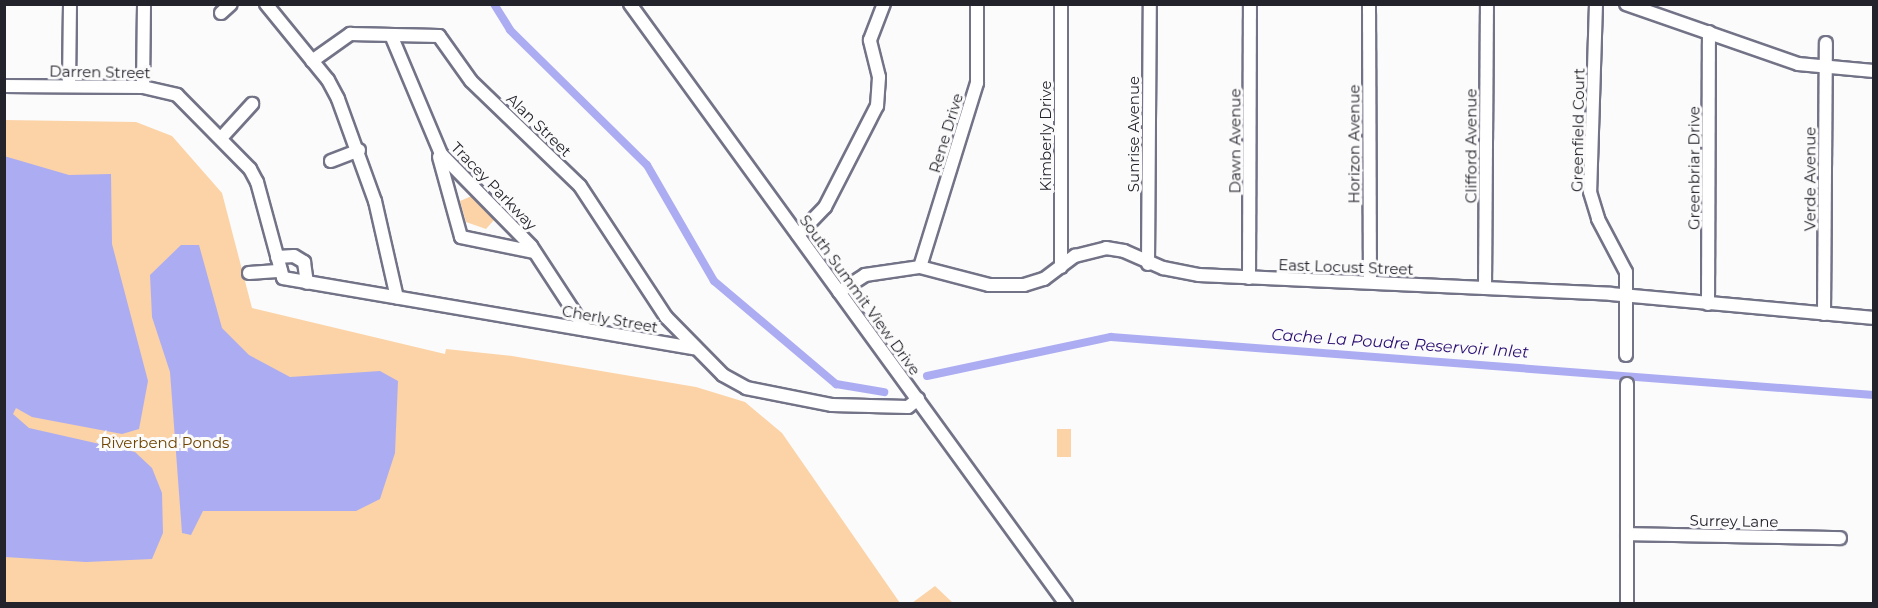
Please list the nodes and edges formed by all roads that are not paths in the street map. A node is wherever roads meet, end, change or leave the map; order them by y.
1 (70, 4) edge
2 (144, 4) edge
3 (231, 4) edge
4 (266, 4) edge
5 (630, 4) edge
6 (884, 4) edge
7 (977, 4) edge
8 (1061, 4) edge
9 (1150, 4) edge
10 (1250, 4) edge
11 (1369, 4) edge
12 (1487, 4) edge
13 (1596, 4) edge
14 (1626, 4) edge
15 (221, 13) dead end
16 (1710, 32) junction
17 (391, 35) junction
18 (1826, 43) dead end
19 (312, 61) junction
20 (1826, 70) junction
21 (1874, 71) edge
22 (4, 86) edge
23 (69, 86) junction
24 (143, 87) junction
25 (252, 104) dead end
26 (222, 137) junction
27 (433, 142) junction
28 (359, 150) junction
29 (331, 161) dead end
30 (798, 236) junction
31 (534, 252) junction
32 (277, 257) junction
33 (1148, 264) junction
34 (920, 267) junction
35 (1060, 267) junction
36 (249, 273) dead end
37 (282, 275) junction
38 (1249, 278) junction
39 (1370, 282) junction
40 (307, 283) junction
41 (1485, 288) junction
42 (839, 292) junction
43 (1626, 295) junction
44 (397, 298) junction
45 (1708, 304) junction
46 (1824, 314) junction
47 (1874, 318) edge
48 (586, 330) junction
49 (694, 348) junction
50 (1626, 355) dead end
51 (1627, 384) dead end
52 (918, 399) junction
53 (1627, 534) junction
54 (1840, 537) dead end
55 (1066, 603) edge
56 (1627, 603) edge

1 - 23 street
2 - 24 street
3 - 15 street
4 - 19 street
5 - 30 street, South Summit View Drive
6 - 30 street
7 - 34 street, Rene Drive
8 - 35 street, Kimberly Drive
9 - 33 street, Sunrise Avenue
10 - 38 street, Dawn Avenue
11 - 39 street, Horizon Avenue
12 - 41 street, Clifford Avenue
13 - 43 street, Greenfield Court
14 - 16 street
16 - 20 street
16 - 45 street, Greenbriar Drive
17 - 19 street, Alan Street
17 - 27 street, Tracey Parkway
17 - 49 street, Alan Street
18 - 20 street, Verde Avenue
19 - 28 street
20 - 21 street
20 - 46 street, Verde Avenue
22 - 23 street, Darren Street
23 - 24 street, Darren Street
24 - 26 street, Darren Street
25 - 26 street
26 - 32 street, Darren Street
27 - 31 street, Tracey Parkway
27 - 31 street, Tracey Parkway
28 - 29 street
28 - 44 street
30 - 42 street, South Summit View Drive
31 - 48 street, Tracey Parkway
32 - 37 street, Darren Street
32 - 40 street
33 - 35 street, East Locust Street
33 - 38 street, East Locust Street
34 - 35 street, East Locust Street
34 - 42 street, East Locust Street
36 - 37 street, Cherly Street
37 - 40 street, Cherly Street
38 - 39 street, East Locust Street
39 - 41 street, East Locust Street
40 - 44 street, Cherly Street
41 - 43 street, East Locust Street
42 - 52 street, South Summit View Drive
43 - 45 street, East Locust Street
43 - 50 street, Greenfield Court
44 - 48 street, Cherly Street
45 - 46 street, East Locust Street
46 - 47 street, East Locust Street
48 - 49 street, Cherly Street
49 - 52 street
51 - 53 street
52 - 55 street, South Summit View Drive
53 - 54 street, Surrey Lane
53 - 56 street

